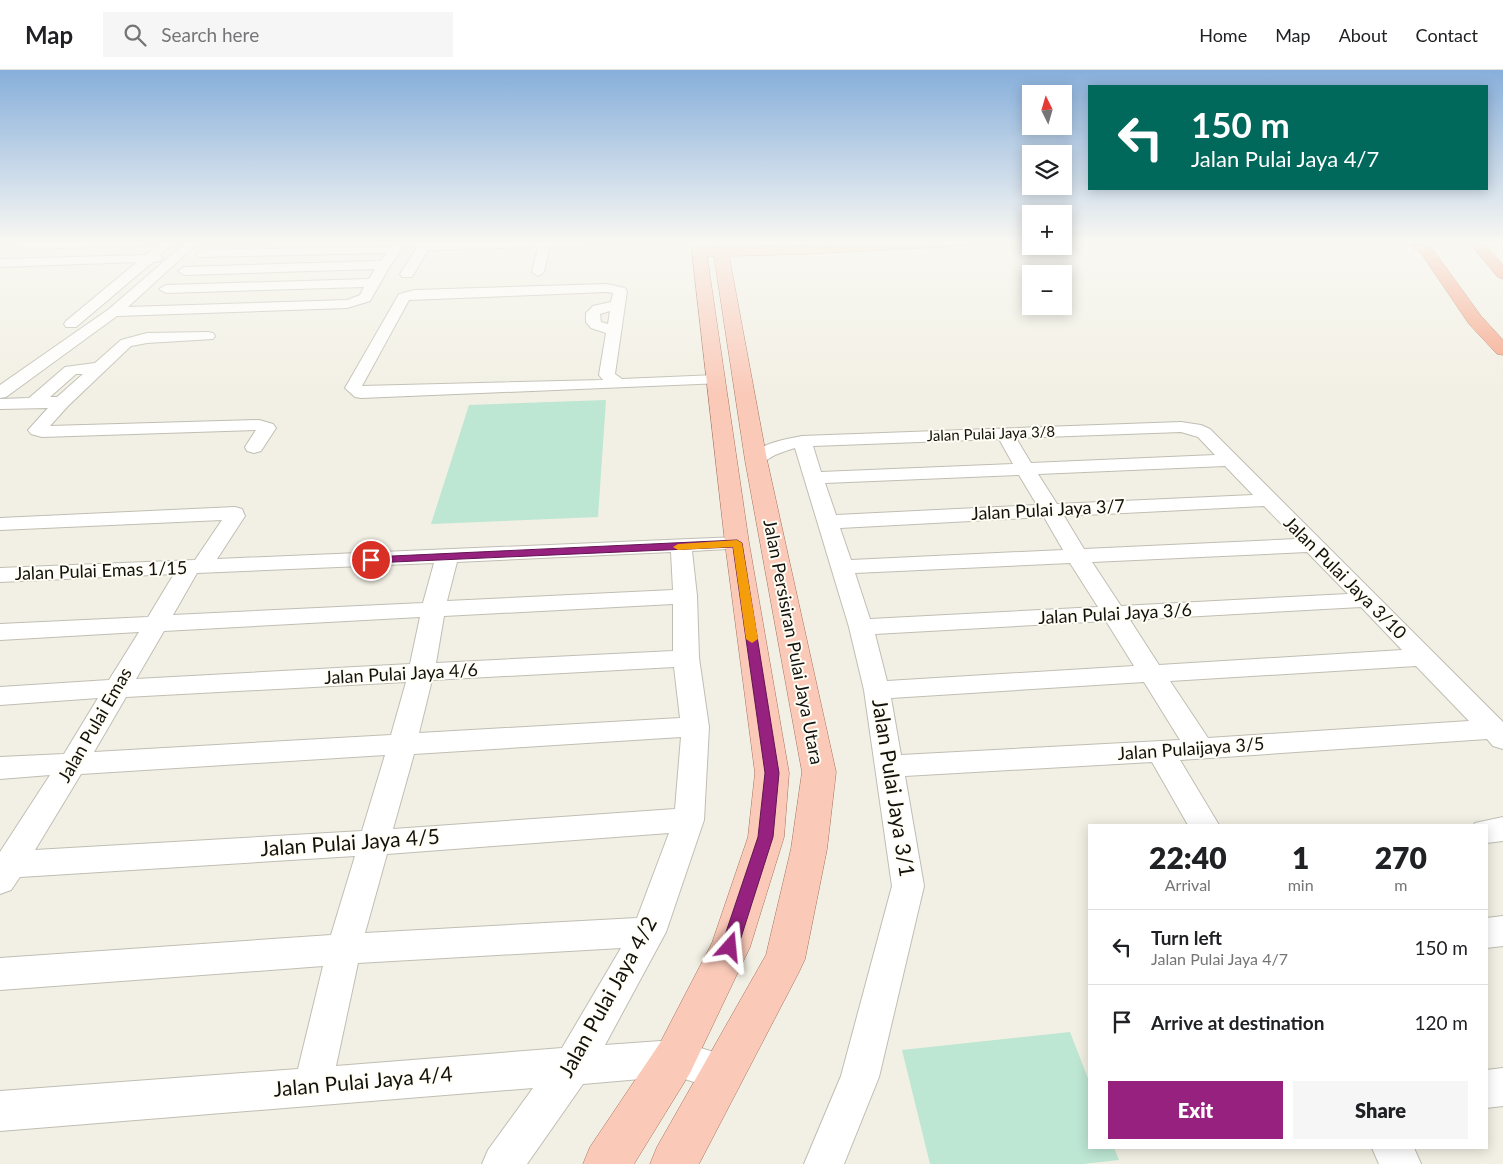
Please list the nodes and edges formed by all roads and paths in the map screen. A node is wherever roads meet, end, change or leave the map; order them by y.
1 (109, 293) edge
2 (136, 293) edge
3 (367, 293) edge
4 (445, 293) edge
5 (620, 293) edge
6 (711, 293) edge
7 (728, 293) edge
8 (1456, 293) edge
9 (618, 305) junction
10 (114, 312) junction
11 (62, 330) dead end
12 (614, 331) junction
13 (208, 336) dead end
14 (1503, 350) edge
15 (100, 367) junction
16 (716, 380) junction
17 (618, 384) junction
18 (0, 394) edge
19 (62, 402) junction
20 (33, 403) junction
21 (0, 404) edge
22 (1180, 426) joint
23 (1004, 433) junction
24 (802, 441) junction
25 (753, 443) junction
26 (254, 447) dead end
27 (1229, 460) junction
28 (1025, 468) junction
29 (814, 478) junction
30 (1268, 500) junction
31 (1050, 510) junction
32 (827, 522) junction
33 (3, 527) edge
34 (737, 543) junction
35 (1312, 545) junction
36 (681, 547) junction
37 (1077, 556) junction
38 (447, 557) junction
39 (195, 568) junction
40 (841, 568) junction
41 (0, 575) edge
42 (685, 596) junction
43 (1368, 600) junction
44 (433, 609) junction
45 (1115, 614) junction
46 (155, 623) junction
47 (861, 627) junction
48 (0, 632) edge
49 (1423, 657) junction
50 (686, 658) junction
51 (420, 674) junction
52 (1153, 674) junction
53 (116, 688) junction
54 (877, 690) junction
55 (0, 696) edge
56 (695, 727) junction
57 (1498, 734) edge
58 (402, 745) junction
59 (1200, 749) junction
60 (1160, 751) junction
61 (74, 763) junction
62 (890, 766) junction
63 (0, 768) edge
64 (689, 820) junction
65 (1203, 824) edge
66 (1503, 829) edge
67 (1488, 831) edge
68 (376, 842) junction
69 (4, 870) edge
70 (1503, 931) edge
71 (649, 932) junction
72 (1488, 933) edge
73 (344, 949) junction
74 (0, 974) edge
75 (675, 1058) junction
76 (574, 1064) junction
77 (723, 1072) junction
78 (313, 1086) junction
79 (1503, 1087) edge
80 (1488, 1089) edge
81 (0, 1111) edge
82 (1393, 1149) edge
83 (502, 1164) edge
84 (607, 1164) edge
85 (674, 1164) edge
86 (824, 1164) edge
87 (1401, 1164) edge

1 - 11 street
2 - 10 street
3 - 10 street
4 - 17 street
5 - 9 street
6 - 16 main road, Jalan Persisiran Pulai Jaya Utara
7 - 25 main road, Jalan Persisiran Pulai Jaya Utara
8 - 14 highway
9 - 12 street
9 - 12 street
10 - 18 street
12 - 17 street
13 - 15 street
15 - 19 street
15 - 20 street
16 - 17 street
16 - 34 main road, Jalan Persisiran Pulai Jaya Utara
19 - 20 street
19 - 26 street
20 - 21 street
22 - 23 street, Jalan Pulai Jaya 3/8
22 - 27 street, Jalan Pulai Jaya 3/10
23 - 24 street, Jalan Pulai Jaya 3/8
23 - 28 street
24 - 25 street
24 - 25 street
24 - 29 street, Jalan Pulai Jaya 3/1
25 - 77 main road, Jalan Persisiran Pulai Jaya Utara
27 - 28 street
27 - 30 street, Jalan Pulai Jaya 3/10
28 - 29 street
28 - 31 street
29 - 32 street, Jalan Pulai Jaya 3/1
30 - 31 street, Jalan Pulai Jaya 3/7
30 - 35 street, Jalan Pulai Jaya 3/10
31 - 32 street, Jalan Pulai Jaya 3/7
31 - 37 street
32 - 40 street, Jalan Pulai Jaya 3/1
33 - 39 street, Jalan Pulai Emas
34 - 36 street, Jalan Pulai Emas 1/15
34 - 75 main road, Jalan Persisiran Pulai Jaya Utara
35 - 37 street
35 - 43 street, Jalan Pulai Jaya 3/10
36 - 38 street, Jalan Pulai Emas 1/15
36 - 42 street, Jalan Pulai Jaya 4/2
37 - 40 street
37 - 45 street
38 - 39 street, Jalan Pulai Emas 1/15
38 - 44 street
39 - 41 street, Jalan Pulai Emas 1/15
39 - 46 street, Jalan Pulai Emas
40 - 47 street, Jalan Pulai Jaya 3/1
42 - 44 street
42 - 50 street, Jalan Pulai Jaya 4/2
43 - 45 street, Jalan Pulai Jaya 3/6
43 - 49 street, Jalan Pulai Jaya 3/10
44 - 46 street
44 - 51 street
45 - 47 street, Jalan Pulai Jaya 3/6
45 - 52 street
46 - 48 street
46 - 53 street, Jalan Pulai Emas
47 - 54 street, Jalan Pulai Jaya 3/1
49 - 52 street
49 - 57 street, Jalan Pulai Jaya 3/10
50 - 51 street, Jalan Pulai Jaya 4/6
50 - 56 street, Jalan Pulai Jaya 4/2
51 - 53 street, Jalan Pulai Jaya 4/6
51 - 58 street
52 - 54 street
52 - 59 street
53 - 55 street, Jalan Pulai Jaya 4/6
53 - 61 street, Jalan Pulai Emas
54 - 62 street, Jalan Pulai Jaya 3/1
56 - 58 street
56 - 64 street, Jalan Pulai Jaya 4/2
57 - 59 street, Jalan Pulaijaya 3/5
58 - 61 street
58 - 68 street
59 - 60 street, Jalan Pulaijaya 3/5
60 - 62 street, Jalan Pulaijaya 3/5
60 - 65 street
61 - 63 street
61 - 69 street, Jalan Pulai Emas
62 - 86 street, Jalan Pulai Jaya 3/1
64 - 68 street, Jalan Pulai Jaya 4/5
64 - 71 street, Jalan Pulai Jaya 4/2
66 - 67 street
68 - 69 street, Jalan Pulai Jaya 4/5
68 - 73 street
70 - 72 street
71 - 73 street
71 - 76 street, Jalan Pulai Jaya 4/2
73 - 74 street
73 - 78 street
75 - 76 street, Jalan Pulai Jaya 4/4
75 - 77 street, Jalan Pulai Jaya 4/4
75 - 84 main road, Jalan Persisiran Pulai Jaya Utara
76 - 78 street, Jalan Pulai Jaya 4/4
76 - 83 street, Jalan Pulai Jaya 4/2
77 - 85 main road, Jalan Persisiran Pulai Jaya Utara
78 - 81 street, Jalan Pulai Jaya 4/4
79 - 80 street
82 - 87 street

